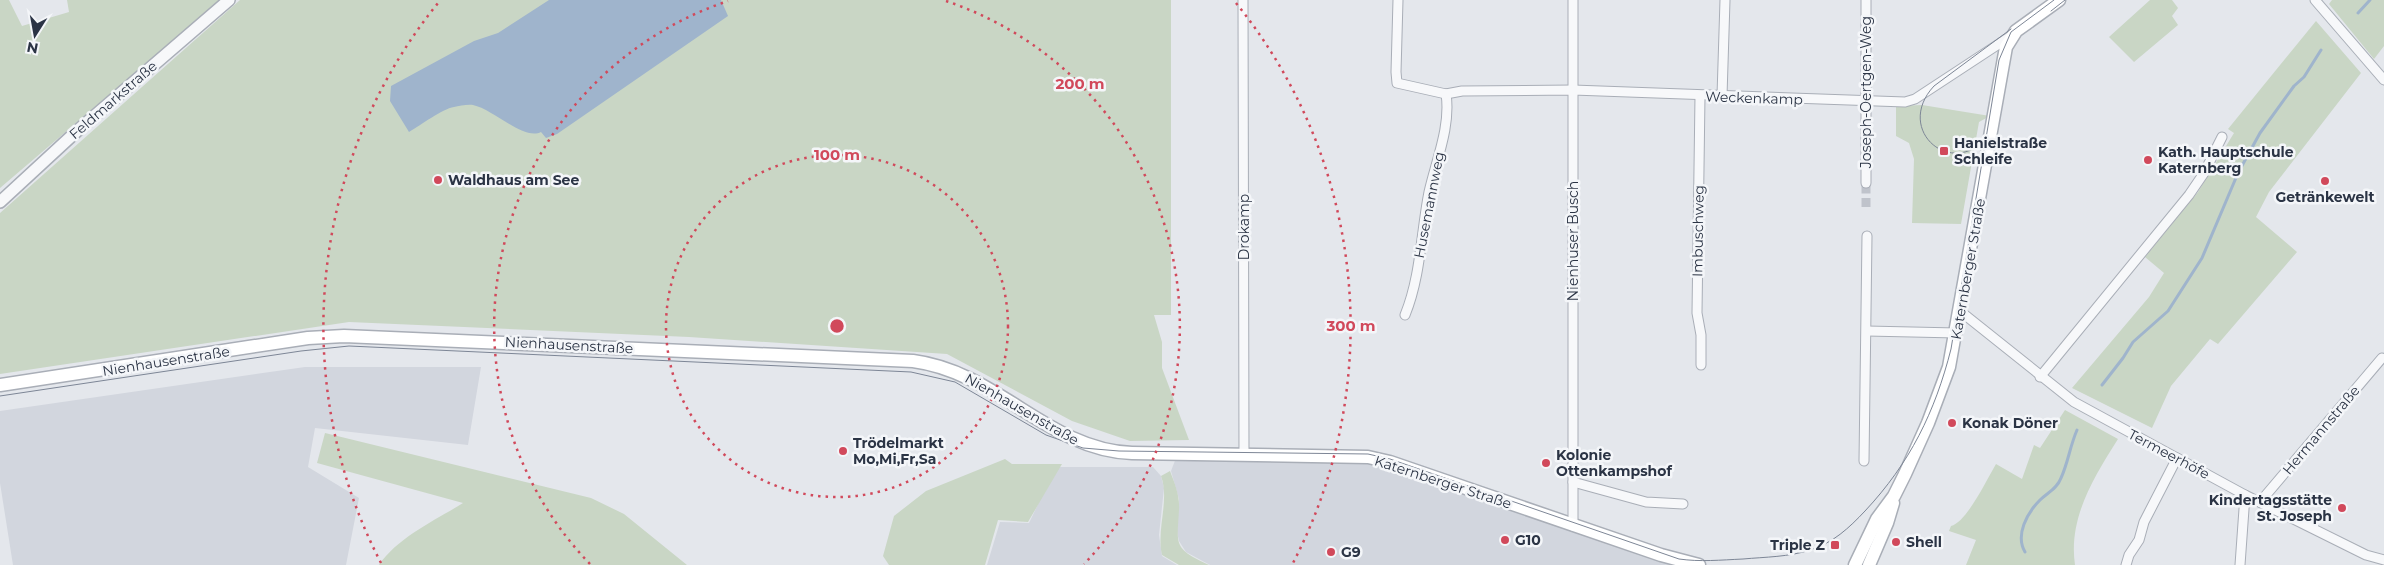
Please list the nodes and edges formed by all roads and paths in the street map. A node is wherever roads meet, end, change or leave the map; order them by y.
1 (229, 0) edge
2 (1243, 0) edge
3 (1398, 0) edge
4 (1573, 0) edge
5 (1725, 0) edge
6 (1866, 0) edge
7 (2059, 0) edge
8 (2315, 0) edge
9 (2013, 34) junction
10 (2384, 80) edge
11 (1574, 90) junction
12 (1446, 94) junction
13 (1700, 96) junction
14 (1722, 96) junction
15 (1867, 101) junction
16 (2222, 137) dead end
17 (1866, 183) tunnel mouth
18 (0, 202) edge
19 (1867, 236) dead end
20 (1960, 311) junction
21 (1405, 314) dead end
22 (1867, 331) junction
23 (1957, 333) junction
24 (2382, 358) dead end
25 (1701, 365) dead end
26 (2040, 377) junction
27 (0, 385) edge
28 (1119, 453) joint
29 (1244, 454) junction
30 (2177, 458) junction
31 (1864, 461) dead end
32 (1572, 482) junction
33 (2245, 494) junction
34 (1894, 496) junction
35 (2260, 502) junction
36 (1683, 504) dead end
37 (1573, 526) junction
38 (2384, 560) edge
39 (1699, 565) edge
40 (1855, 565) edge
41 (1869, 565) edge
42 (2126, 565) edge
43 (2240, 565) edge

1 - 18 street, Feldmarkstraße
2 - 29 street, Drokamp
3 - 12 street
4 - 11 street, Nienhuser Busch
5 - 14 street
6 - 15 street, Joseph-Oertgen-Weg
7 - 9 main road
8 - 10 street
9 - 15 street, Weckenkamp
9 - 20 main road, Katernberger Straße
11 - 12 street
11 - 13 street, Weckenkamp
11 - 32 street, Nienhuser Busch
12 - 21 street, Husemannweg
13 - 14 street, Weckenkamp
13 - 25 street, Imbuschweg
14 - 15 street, Weckenkamp
15 - 17 street, Joseph-Oertgen-Weg
16 - 26 street
19 - 22 street
20 - 23 main road, Katernberger Straße
20 - 26 street, Termeerhöfe
22 - 23 street
22 - 31 street
23 - 34 main road, Katernberger Straße
24 - 35 street, Hermannstraße
26 - 30 street, Termeerhöfe
27 - 28 main road, Nienhausenstraße
28 - 29 main road, Katernberger Straße
29 - 37 main road, Katernberger Straße
30 - 33 street, Termeerhöfe
30 - 42 street
32 - 36 street
32 - 37 street, Nienhuser Busch
33 - 35 street, Termeerhöfe
33 - 43 street
34 - 40 main road, Katernberger Straße
34 - 41 main road, Katernberger Straße
35 - 38 street, Termeerhöfe
37 - 39 main road, Katernberger Straße

